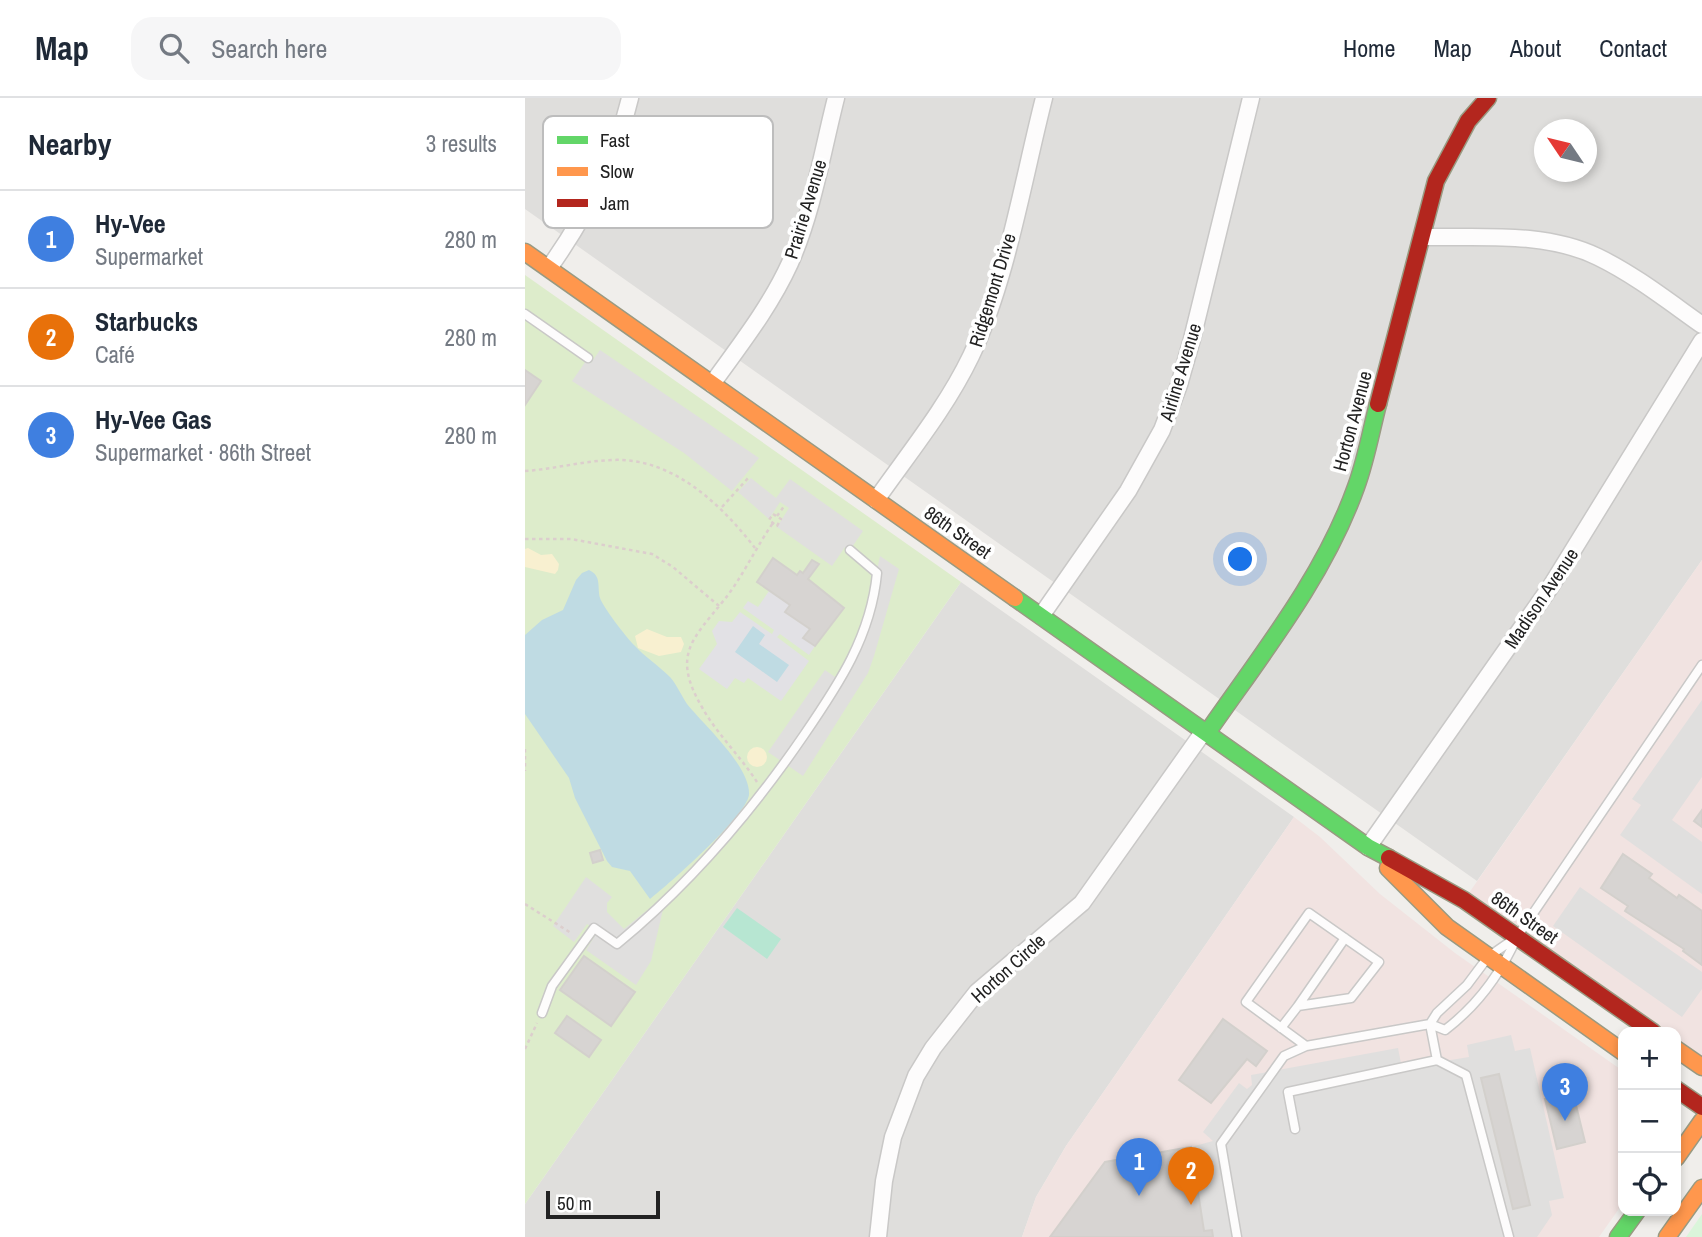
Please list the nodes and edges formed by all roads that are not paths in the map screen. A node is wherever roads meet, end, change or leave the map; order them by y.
1 (630, 98) edge
2 (837, 98) edge
3 (1044, 98) edge
4 (1251, 98) edge
5 (1488, 98) edge
6 (625, 116) edge
7 (575, 228) edge
8 (1422, 237) junction
9 (525, 252) edge
10 (549, 268) junction
11 (525, 314) edge
12 (1702, 325) edge
13 (1702, 341) edge
14 (588, 358) dead end
15 (712, 384) junction
16 (876, 500) junction
17 (850, 550) dead end
18 (1041, 616) junction
19 (1702, 665) edge
20 (1205, 732) junction
21 (1368, 847) junction
22 (1517, 937) junction
23 (1345, 938) junction
24 (1488, 957) junction
25 (1503, 968) junction
26 (1298, 1006) junction
27 (542, 1013) road end
28 (1430, 1024) junction
29 (1646, 1027) edge
30 (1281, 1028) junction
31 (1306, 1046) junction
32 (1618, 1048) edge
33 (1681, 1052) edge
34 (1437, 1060) junction
35 (1702, 1067) edge
36 (1677, 1090) edge
37 (1702, 1107) edge
38 (1702, 1121) edge
39 (1295, 1129) dead end
40 (1680, 1153) edge
41 (1702, 1188) edge
42 (1633, 1216) edge
43 (878, 1237) edge
44 (1237, 1237) edge
45 (1509, 1237) edge
46 (1618, 1237) edge
47 (1667, 1237) edge

1 - 6 street
2 - 15 street, Prairie Avenue
3 - 16 street, Ridgemont Drive
4 - 18 street, Airline Avenue
5 - 8 main road, Horton Avenue
7 - 10 street
8 - 12 street
8 - 20 main road, Horton Avenue
9 - 10 main road, 86th Street
10 - 15 main road, 86th Street
11 - 14 lane
13 - 21 street, Madison Avenue
15 - 16 main road, 86th Street
16 - 18 main road, 86th Street
17 - 27 lane
18 - 20 main road, 86th Street
19 - 22 lane
20 - 21 main road, 86th Street
20 - 43 street, Horton Circle
21 - 22 main road, 86th Street
21 - 24 main road, 86th Street
22 - 24 lane
22 - 25 lane
22 - 29 main road, 86th Street
23 - 26 lane
23 - 26 lane
23 - 30 lane
24 - 25 main road, 86th Street
24 - 28 lane
25 - 28 lane
25 - 32 main road, 86th Street
26 - 30 lane
28 - 31 lane
28 - 34 lane
30 - 31 lane
31 - 44 lane
33 - 35 main road
34 - 39 lane
34 - 45 lane
36 - 37 main road
38 - 40 main road
41 - 47 main road
42 - 46 main road

